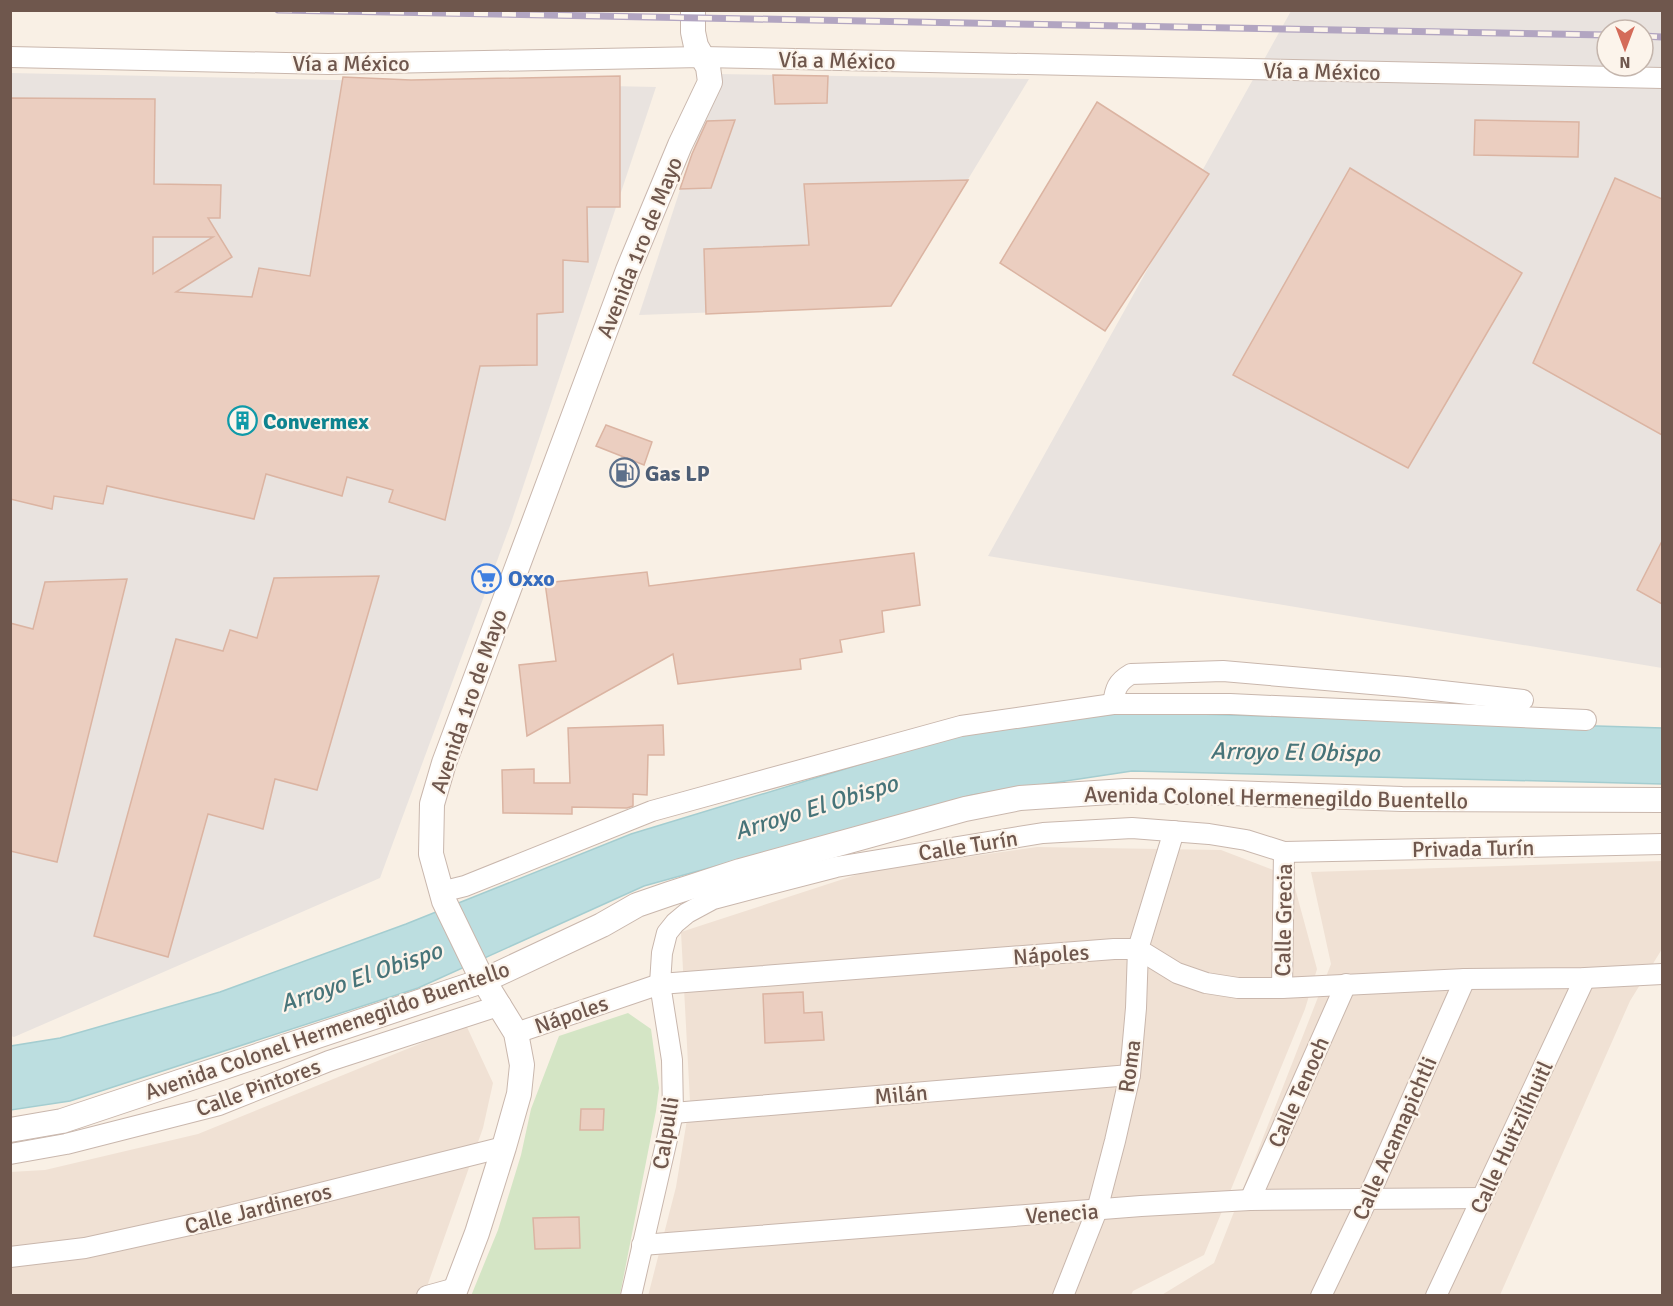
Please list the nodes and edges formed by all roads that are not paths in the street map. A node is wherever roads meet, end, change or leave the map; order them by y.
1 (693, 10) edge
2 (10, 57) edge
3 (702, 57) junction
4 (1662, 78) edge
5 (1523, 700) dead end
6 (1113, 704) junction
7 (1586, 720) dead end
8 (1662, 800) edge
9 (1174, 831) junction
10 (1662, 844) edge
11 (1284, 852) junction
12 (443, 896) junction
13 (667, 933) joint
14 (1138, 948) junction
15 (1660, 974) edge
16 (482, 977) junction
17 (1586, 978) junction
18 (1465, 979) junction
19 (660, 984) junction
20 (1346, 984) junction
21 (1282, 988) junction
22 (501, 1005) junction
23 (516, 1033) junction
24 (1130, 1076) junction
25 (673, 1113) junction
26 (10, 1130) edge
27 (504, 1147) junction
28 (13, 1154) edge
29 (10, 1173) edge
30 (1482, 1198) junction
31 (1250, 1200) junction
32 (1367, 1200) junction
33 (1096, 1210) junction
34 (642, 1245) junction
35 (10, 1257) edge
36 (454, 1292) edge
37 (428, 1296) edge
38 (631, 1296) edge
39 (1063, 1296) edge
40 (1321, 1296) edge
41 (1436, 1296) edge

1 - 3 street, Avenida 1ro de Mayo
2 - 3 street, Vía a México
3 - 4 street, Vía a México
3 - 12 street, Avenida 1ro de Mayo
5 - 6 street
6 - 7 street
6 - 12 street
8 - 16 street, Avenida Colonel Hermenegildo Buentello
9 - 11 street, Calle Turín
9 - 13 street, Calle Turín
9 - 14 street, Roma
10 - 11 street, Privada Turín
11 - 21 street, Calle Grecia
12 - 16 street, Avenida 1ro de Mayo
13 - 19 street, Calpulli
14 - 19 street, Nápoles
14 - 21 street
14 - 24 street, Roma
15 - 17 street
16 - 22 street, Avenida 1ro de Mayo
16 - 26 street, Avenida Colonel Hermenegildo Buentello
17 - 18 street
17 - 30 street, Calle Huitzilíhuitl
18 - 20 street
18 - 32 street, Calle Acamapichtli
19 - 23 street, Nápoles
19 - 25 street, Calpulli
20 - 21 street
20 - 31 street, Calle Tenoch
22 - 23 street, Avenida 1ro de Mayo
22 - 28 street, Calle Pintores
23 - 27 street, Avenida 1ro de Mayo
24 - 25 street, Milán
24 - 33 street, Roma
25 - 34 street, Calpulli
27 - 35 street, Calle Jardineros
27 - 36 street, Avenida 1ro de Mayo
28 - 29 street
30 - 32 street, Venecia
30 - 41 street, Calle Huitzilíhuitl
31 - 32 street, Venecia
31 - 33 street, Venecia
32 - 40 street, Calle Acamapichtli
33 - 34 street, Venecia
33 - 39 street, Roma
34 - 38 street, Calpulli
36 - 37 street

